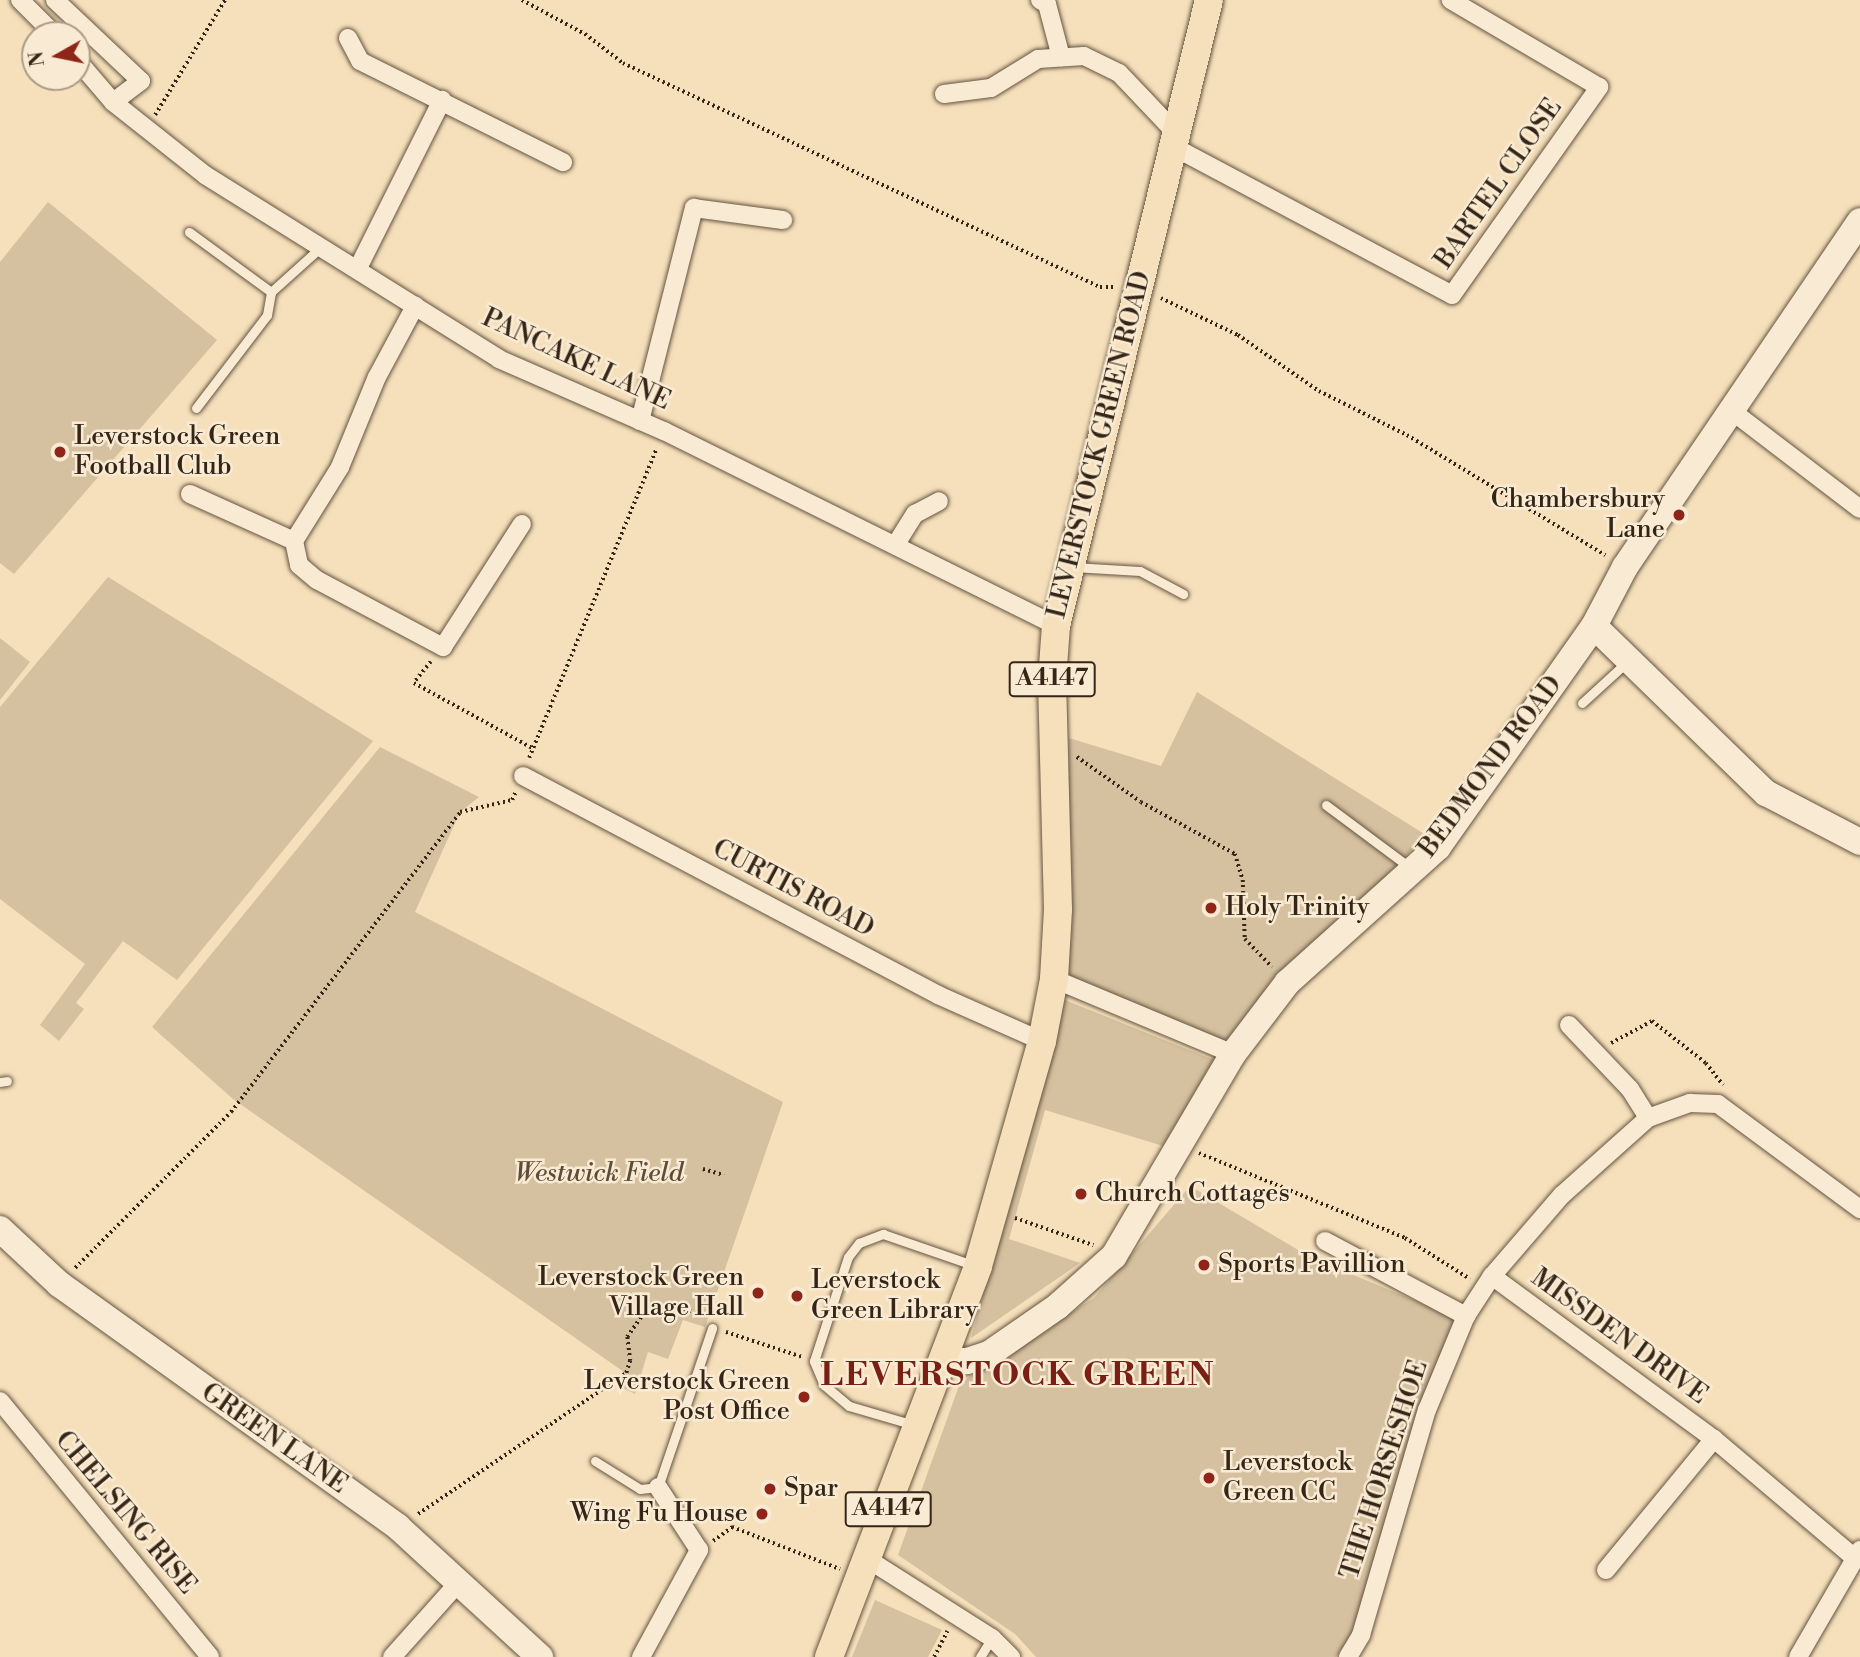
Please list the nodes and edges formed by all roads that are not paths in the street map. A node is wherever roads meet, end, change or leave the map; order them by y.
1 (20, 0) edge
2 (1040, 0) edge
3 (1209, 0) edge
4 (1451, 0) edge
5 (57, 3) edge
6 (42, 20) joint
7 (348, 38) dead end
8 (1060, 57) junction
9 (91, 76) edge
10 (944, 94) dead end
11 (442, 100) junction
12 (113, 102) junction
13 (1173, 139) junction
14 (563, 162) dead end
15 (783, 220) dead end
16 (1860, 221) edge
17 (189, 232) dead end
18 (323, 246) junction
19 (358, 268) junction
20 (271, 292) junction
21 (415, 306) junction
22 (196, 408) dead end
23 (1732, 411) junction
24 (640, 421) junction
25 (190, 494) dead end
26 (939, 501) dead end
27 (1860, 509) edge
28 (522, 524) dead end
29 (294, 541) junction
30 (895, 544) junction
31 (1068, 567) junction
32 (1183, 594) dead end
33 (1056, 626) junction
34 (1594, 626) junction
35 (1629, 660) junction
36 (1582, 703) dead end
37 (523, 776) road end
38 (1326, 805) dead end
39 (1860, 842) edge
40 (1412, 870) junction
41 (1054, 979) junction
42 (1569, 1025) dead end
43 (1042, 1041) junction
44 (1233, 1054) junction
45 (1648, 1118) junction
46 (1860, 1209) edge
47 (0, 1229) edge
48 (1325, 1241) dead end
49 (978, 1266) junction
50 (1489, 1282) junction
51 (1466, 1316) junction
52 (712, 1328) road end
53 (945, 1360) junction
54 (0, 1401) edge
55 (6, 1425) edge
56 (919, 1427) junction
57 (1714, 1439) junction
58 (595, 1461) dead end
59 (658, 1488) junction
60 (1858, 1554) edge
61 (865, 1569) junction
62 (1606, 1570) dead end
63 (460, 1581) junction
64 (992, 1638) junction
65 (210, 1657) edge
66 (392, 1657) edge
67 (540, 1657) edge
68 (641, 1657) edge
69 (829, 1657) edge
70 (980, 1657) edge
71 (1011, 1657) edge
72 (1348, 1657) edge
73 (1798, 1657) edge

1 - 6 street
2 - 8 street
3 - 13 main road, LEVERSTOCK GREEN ROAD / A4147
4 - 13 street, BARTEL CLOSE
5 - 6 street
5 - 12 street
7 - 11 street
8 - 10 street
8 - 13 street
9 - 12 street, PANCAKE LANE
11 - 14 street
11 - 19 street
12 - 18 street, PANCAKE LANE
13 - 31 main road, LEVERSTOCK GREEN ROAD / A4147
15 - 24 street
16 - 23 street, BEDMOND ROAD
17 - 20 lane
18 - 19 street, PANCAKE LANE
18 - 20 lane
19 - 21 street, PANCAKE LANE
20 - 22 lane
21 - 24 street, PANCAKE LANE
21 - 29 street
23 - 27 street
23 - 34 street, BEDMOND ROAD
24 - 30 street, PANCAKE LANE
25 - 29 street
26 - 30 street
28 - 29 street
30 - 33 street, PANCAKE LANE
31 - 32 lane
31 - 33 main road, LEVERSTOCK GREEN ROAD / A4147
33 - 41 main road, LEVERSTOCK GREEN ROAD / A4147
34 - 35 street
34 - 40 street, BEDMOND ROAD
35 - 36 lane
35 - 39 street
37 - 43 street, CURTIS ROAD
38 - 40 lane
40 - 44 street, BEDMOND ROAD
41 - 43 main road, LEVERSTOCK GREEN ROAD / A4147
41 - 44 street
42 - 45 street
43 - 49 main road, LEVERSTOCK GREEN ROAD / A4147
44 - 53 street, BEDMOND ROAD
45 - 46 street, THE HORSESHOE
45 - 50 street, THE HORSESHOE
47 - 63 street, GREEN LANE
48 - 51 street
49 - 53 main road, LEVERSTOCK GREEN ROAD / A4147
49 - 56 lane
50 - 51 street, THE HORSESHOE
50 - 57 street, MISSDEN DRIVE
51 - 72 street, THE HORSESHOE
52 - 59 lane
53 - 56 main road, LEVERSTOCK GREEN ROAD / A4147
54 - 55 street, CHELSING RISE
55 - 65 street, CHELSING RISE
56 - 61 main road, LEVERSTOCK GREEN ROAD / A4147
57 - 60 street, MISSDEN DRIVE
57 - 62 street, MISSDEN DRIVE
58 - 59 lane
59 - 68 street
60 - 73 street
61 - 64 street
61 - 69 main road, LEVERSTOCK GREEN ROAD / A4147
63 - 66 street
63 - 67 street, GREEN LANE
64 - 70 lane
64 - 71 street

